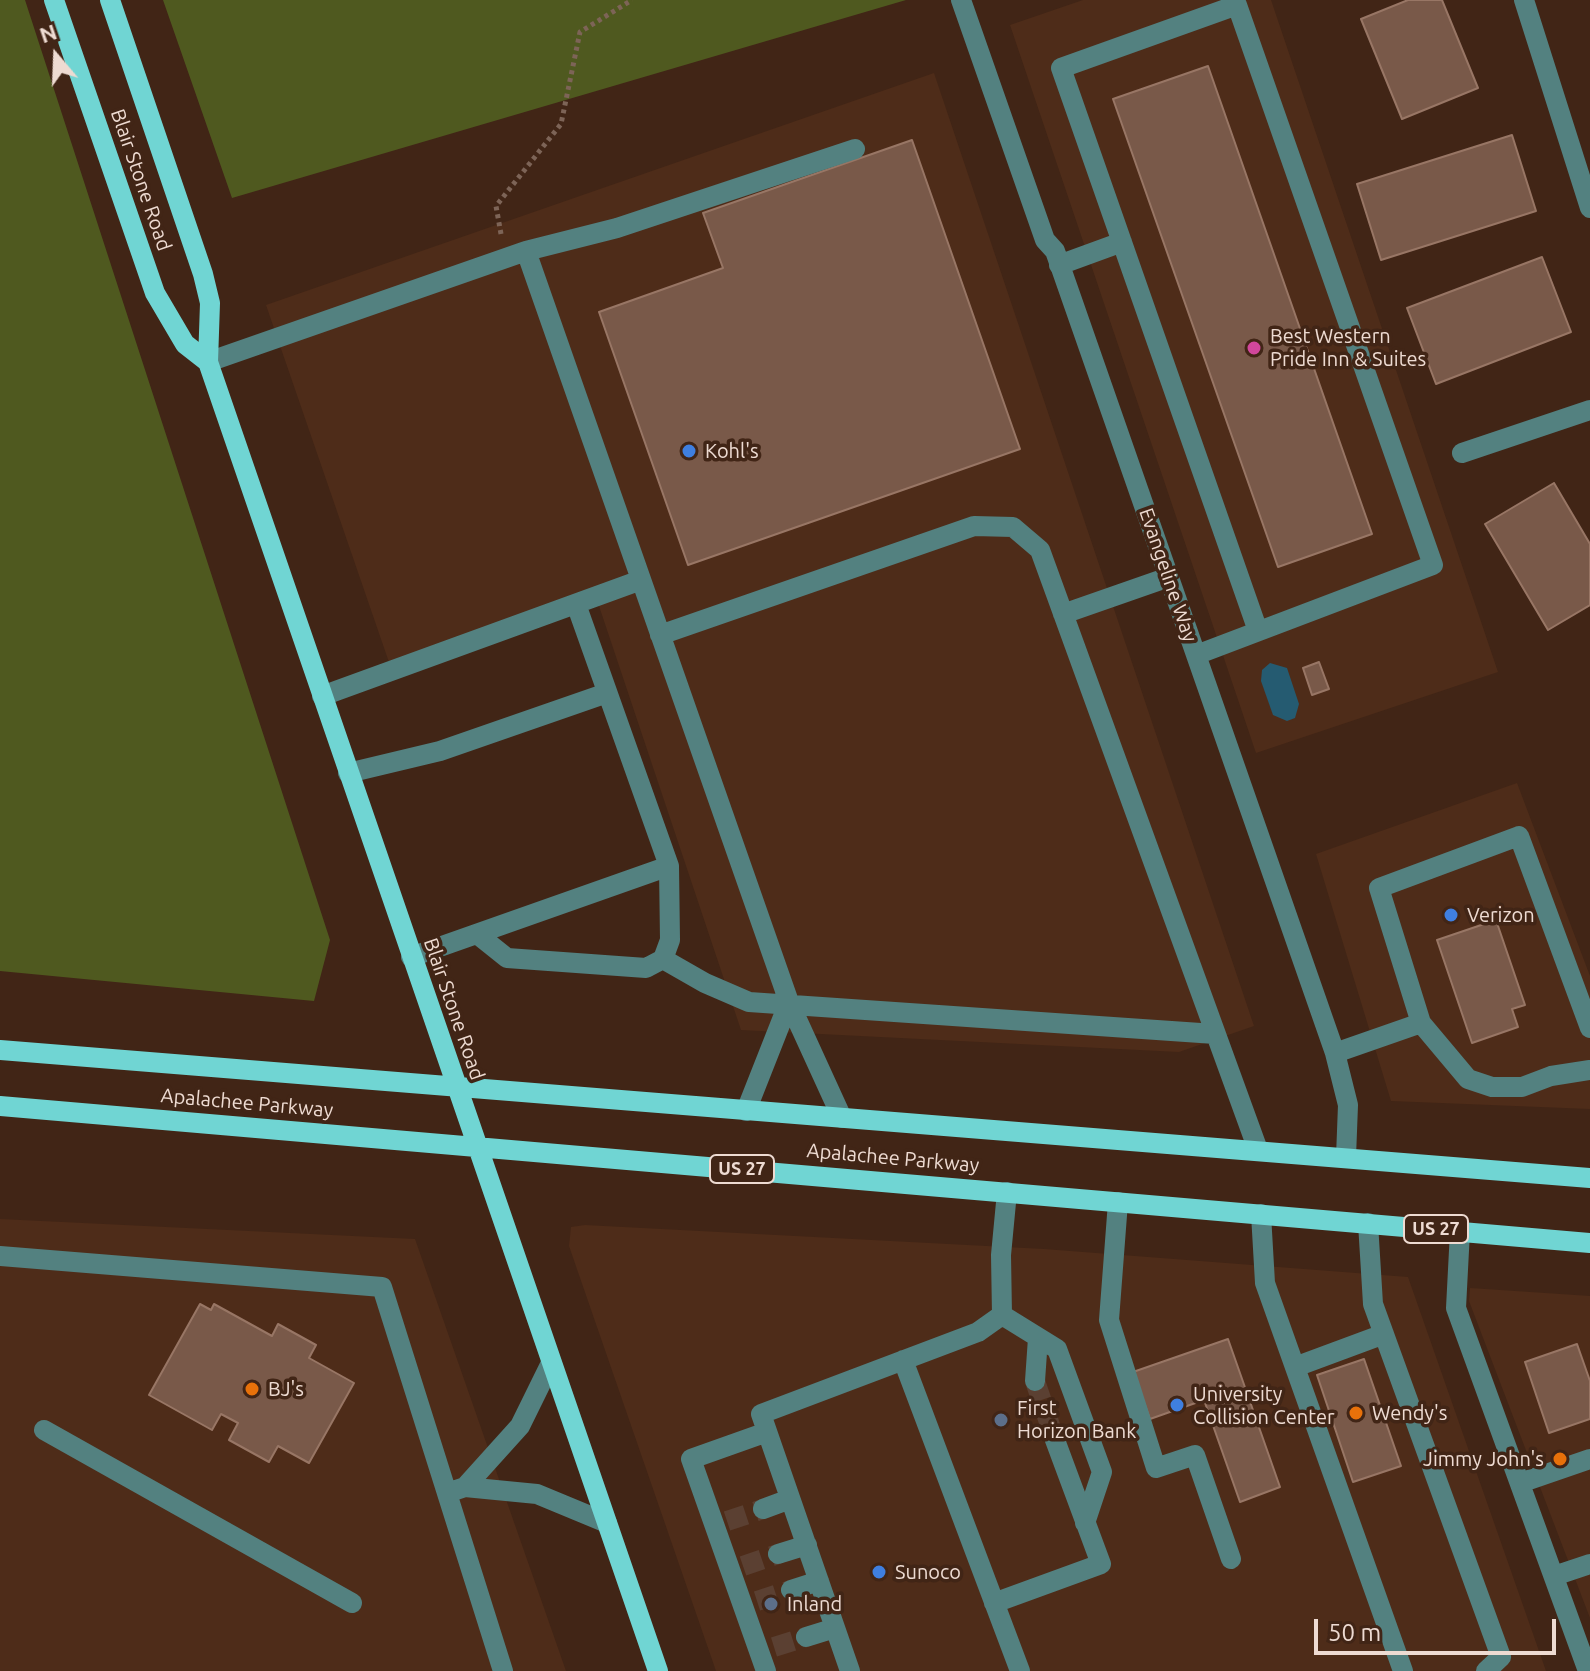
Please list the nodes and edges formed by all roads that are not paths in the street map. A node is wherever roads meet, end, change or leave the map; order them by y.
1 (54, 0) edge
2 (110, 0) edge
3 (961, 0) edge
4 (1524, 0) edge
5 (855, 149) dead end
6 (1590, 208) edge
7 (1122, 242) junction
8 (526, 251) junction
9 (1059, 265) junction
10 (208, 362) junction
11 (1590, 410) edge
12 (1462, 453) dead end
13 (1169, 577) junction
14 (641, 580) junction
15 (576, 604) junction
16 (1063, 614) junction
17 (1258, 631) junction
18 (660, 635) junction
19 (1196, 655) junction
20 (607, 693) junction
21 (322, 696) junction
22 (348, 773) junction
23 (669, 866) junction
24 (477, 934) junction
25 (411, 957) junction
26 (663, 959) junction
27 (789, 1002) junction
28 (1421, 1023) junction
29 (1590, 1028) edge
30 (1215, 1034) junction
31 (0, 1050) edge
32 (1335, 1053) junction
33 (1590, 1070) edge
34 (456, 1089) junction
35 (0, 1106) edge
36 (746, 1111) junction
37 (842, 1118) junction
38 (477, 1146) junction
39 (1258, 1150) junction
40 (1346, 1157) junction
41 (1590, 1178) edge
42 (1007, 1192) junction
43 (1118, 1202) junction
44 (1261, 1214) junction
45 (1368, 1223) junction
46 (1460, 1231) junction
47 (1590, 1243) edge
48 (0, 1256) edge
49 (1002, 1315) junction
50 (1384, 1334) junction
51 (1038, 1338) junction
52 (903, 1360) junction
53 (551, 1363) junction
54 (1295, 1367) junction
55 (1035, 1381) tunnel mouth
56 (44, 1430) dead end
57 (767, 1432) junction
58 (1055, 1440) tunnel mouth
59 (1590, 1459) edge
60 (1520, 1483) junction
61 (456, 1490) junction
62 (790, 1499) junction
63 (763, 1509) tunnel mouth
64 (607, 1523) junction
65 (1085, 1523) junction
66 (807, 1545) junction
67 (778, 1554) tunnel mouth
68 (1231, 1559) dead end
69 (1590, 1564) edge
70 (1554, 1576) junction
71 (819, 1581) junction
72 (791, 1590) tunnel mouth
73 (352, 1603) dead end
74 (994, 1603) junction
75 (835, 1628) junction
76 (806, 1637) tunnel mouth
77 (766, 1657) edge
78 (1493, 1664) edge
79 (846, 1670) edge
80 (503, 1671) edge
81 (658, 1671) edge
82 (1020, 1671) edge
83 (1403, 1671) edge
84 (1588, 1671) edge

1 - 10 main road, Blair Stone Road
2 - 10 main road, Blair Stone Road
3 - 9 street, Evangeline Way
4 - 6 street
5 - 8 street
7 - 9 street
7 - 17 street
7 - 17 street
8 - 10 street
8 - 14 street
9 - 13 street, Evangeline Way
10 - 21 main road, Blair Stone Road
11 - 12 street
13 - 16 street
13 - 19 street, Evangeline Way
14 - 15 street
14 - 18 street
15 - 20 street
15 - 21 street
16 - 18 street
16 - 30 street
17 - 19 street
18 - 27 street
19 - 32 street, Evangeline Way
20 - 22 street
20 - 23 street
21 - 22 main road, Blair Stone Road
22 - 25 main road, Blair Stone Road
23 - 24 street
23 - 26 street
24 - 25 street
24 - 26 street
25 - 34 main road, Blair Stone Road
26 - 27 street
27 - 30 street
27 - 36 street
27 - 37 street
28 - 29 street
28 - 32 street
28 - 33 street
30 - 39 street
31 - 34 main road, Apalachee Parkway
32 - 40 street, Evangeline Way
34 - 36 main road, Apalachee Parkway
34 - 38 main road, Blair Stone Road
35 - 38 main road, Apalachee Parkway / US 27
36 - 37 main road, Apalachee Parkway
37 - 39 main road, Apalachee Parkway
38 - 42 main road, Apalachee Parkway / US 27
38 - 53 main road, Blair Stone Road
39 - 40 main road, Apalachee Parkway
40 - 41 main road, Apalachee Parkway
42 - 43 main road, Apalachee Parkway / US 27
42 - 49 street
43 - 44 main road, Apalachee Parkway / US 27
43 - 68 street
44 - 45 main road, Apalachee Parkway / US 27
44 - 54 street
45 - 46 main road, Apalachee Parkway / US 27
45 - 50 street
46 - 47 main road, Apalachee Parkway / US 27
46 - 60 street
48 - 61 street
49 - 51 street
49 - 52 street
50 - 54 street
50 - 78 street
51 - 55 street
51 - 65 street
52 - 57 street
52 - 74 street
53 - 61 street
53 - 64 main road, Blair Stone Road
54 - 83 street
56 - 73 street
57 - 62 street
57 - 77 street
58 - 65 street
59 - 60 street
60 - 70 street
61 - 64 street
61 - 80 street
62 - 63 street
62 - 66 street
64 - 81 main road, Blair Stone Road
65 - 74 street
66 - 67 street
66 - 71 street
69 - 70 street
70 - 84 street
71 - 72 street
71 - 75 street
74 - 82 street
75 - 76 street
75 - 79 street

